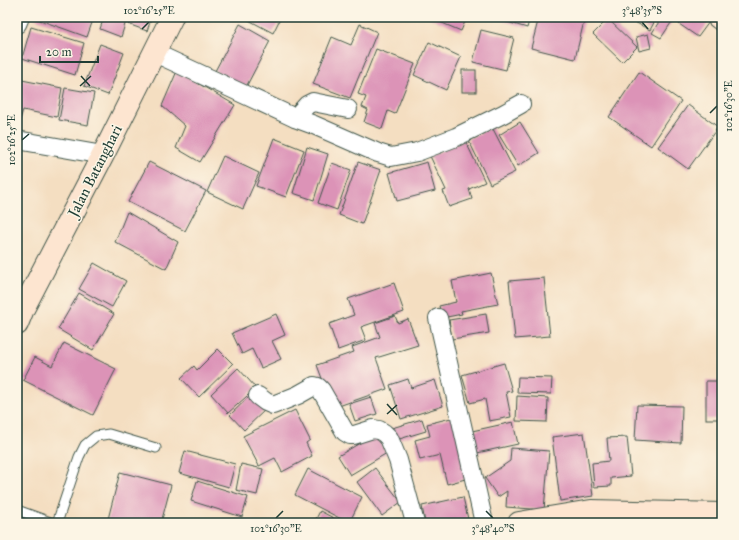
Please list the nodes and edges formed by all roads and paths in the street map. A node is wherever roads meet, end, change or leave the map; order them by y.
1 (20, 17) edge
2 (172, 17) edge
3 (718, 17) edge
4 (722, 20) edge
5 (17, 24) edge
6 (155, 53) junction
7 (521, 104) dead end
8 (348, 109) dead end
9 (295, 118) junction
10 (17, 140) edge
11 (103, 155) junction
12 (438, 318) dead end
13 (17, 324) edge
14 (258, 396) dead end
15 (156, 448) dead end
16 (17, 510) edge
17 (722, 514) edge
18 (53, 523) edge
19 (57, 523) edge
20 (415, 523) edge
21 (484, 523) edge
22 (519, 523) edge

1 - 5 street
2 - 6 street, Jalan Batanghari
3 - 4 street
6 - 9 street
6 - 11 street, Jalan Batanghari
7 - 9 street
8 - 9 street
10 - 11 street
11 - 13 street, Jalan Batanghari
12 - 21 street
14 - 20 street
15 - 19 lane
16 - 18 lane
17 - 22 street

